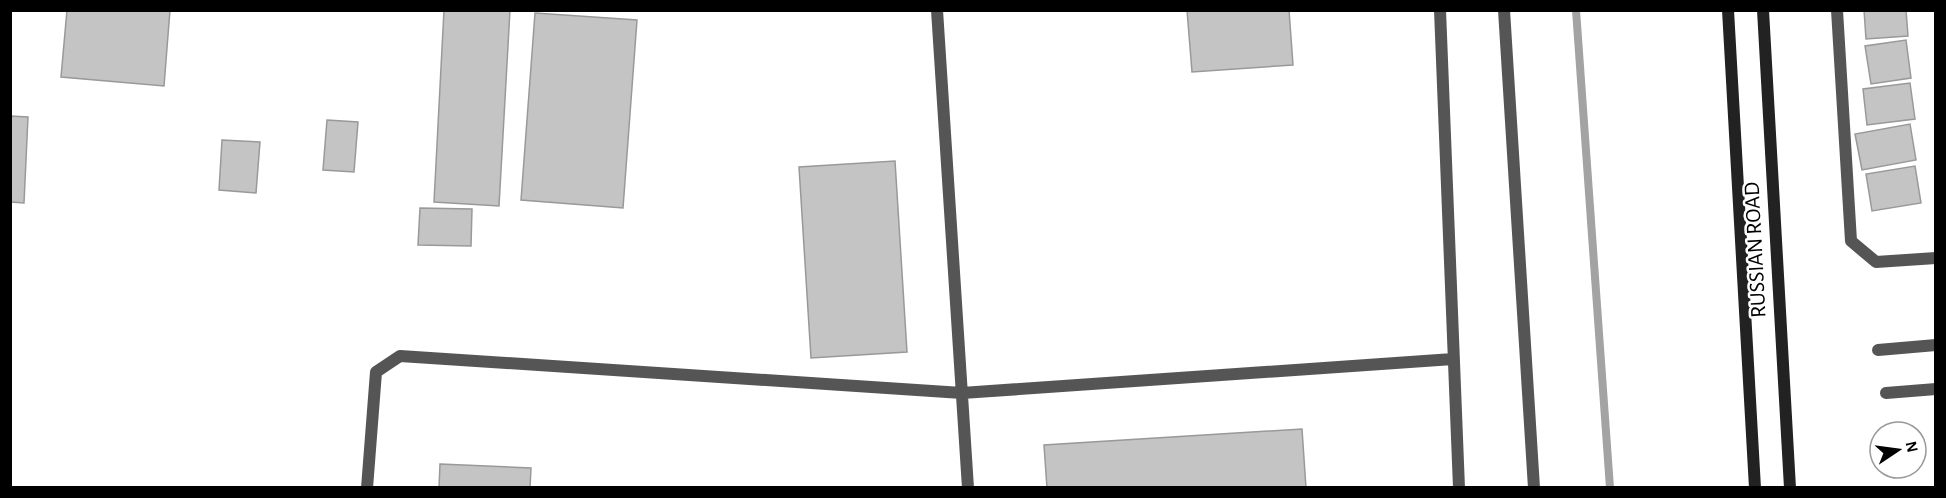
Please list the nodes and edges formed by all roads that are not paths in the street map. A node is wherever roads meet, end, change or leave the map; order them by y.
1 (937, 10) edge
2 (1440, 10) edge
3 (1504, 10) edge
4 (1728, 10) edge
5 (1763, 10) edge
6 (1837, 10) edge
7 (1935, 258) edge
8 (1935, 345) edge
9 (1878, 350) dead end
10 (1453, 359) junction
11 (1935, 389) edge
12 (962, 393) junction
13 (1886, 393) dead end
14 (367, 488) edge
15 (968, 488) edge
16 (1460, 488) edge
17 (1534, 488) edge
18 (1755, 488) edge
19 (1790, 488) edge

1 - 12 street
2 - 10 street
3 - 17 street
4 - 18 main road, RUSSIAN ROAD
5 - 19 main road, RUSSIAN ROAD
6 - 7 street
8 - 9 street
10 - 12 street
10 - 16 street
11 - 13 street
12 - 14 street
12 - 15 street

